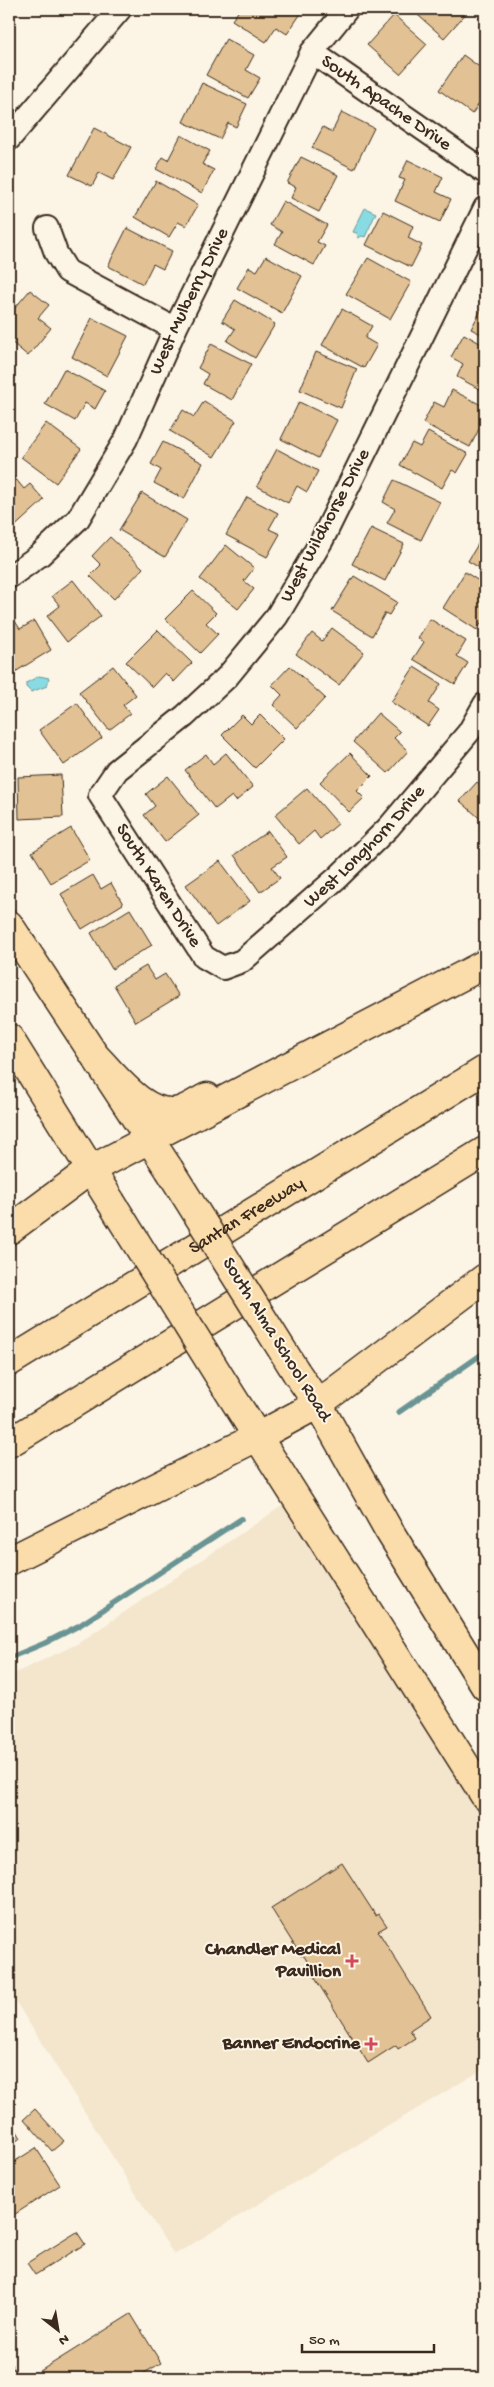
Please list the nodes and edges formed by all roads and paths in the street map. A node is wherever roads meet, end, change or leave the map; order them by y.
1 (120, 9) edge
2 (347, 9) edge
3 (312, 52) junction
4 (9, 139) edge
5 (485, 172) edge
6 (485, 208) edge
7 (47, 228) dead end
8 (175, 329) junction
9 (9, 576) edge
10 (485, 704) edge
11 (100, 795) joint
12 (9, 925) edge
13 (478, 967) edge
14 (223, 968) joint
15 (9, 1038) edge
16 (95, 1056) junction
17 (485, 1070) edge
18 (150, 1140) junction
19 (485, 1151) edge
20 (90, 1170) junction
21 (9, 1230) edge
22 (485, 1278) edge
23 (9, 1362) edge
24 (318, 1404) junction
25 (257, 1437) junction
26 (9, 1443) edge
27 (9, 1561) edge
28 (485, 1686) edge
29 (485, 1796) edge

1 - 4 street
2 - 3 street, West Mulberry Drive
3 - 5 street, South Apache Drive
3 - 8 street, West Mulberry Drive
6 - 11 street, West Wildhorse Drive
7 - 8 street
8 - 9 street, West Mulberry Drive
10 - 14 street, West Longhorn Drive
11 - 14 street, South Karen Drive
12 - 16 main road, South Alma School Road
13 - 16 main road
13 - 18 main road
15 - 20 main road
16 - 18 main road, South Alma School Road
17 - 23 main road, Santan Freeway
18 - 20 main road
18 - 24 main road, South Alma School Road, bridge
19 - 26 main road
20 - 21 main road
20 - 25 main road, bridge
22 - 24 main road
24 - 25 main road
24 - 28 main road, South Alma School Road
25 - 27 main road
25 - 29 main road

